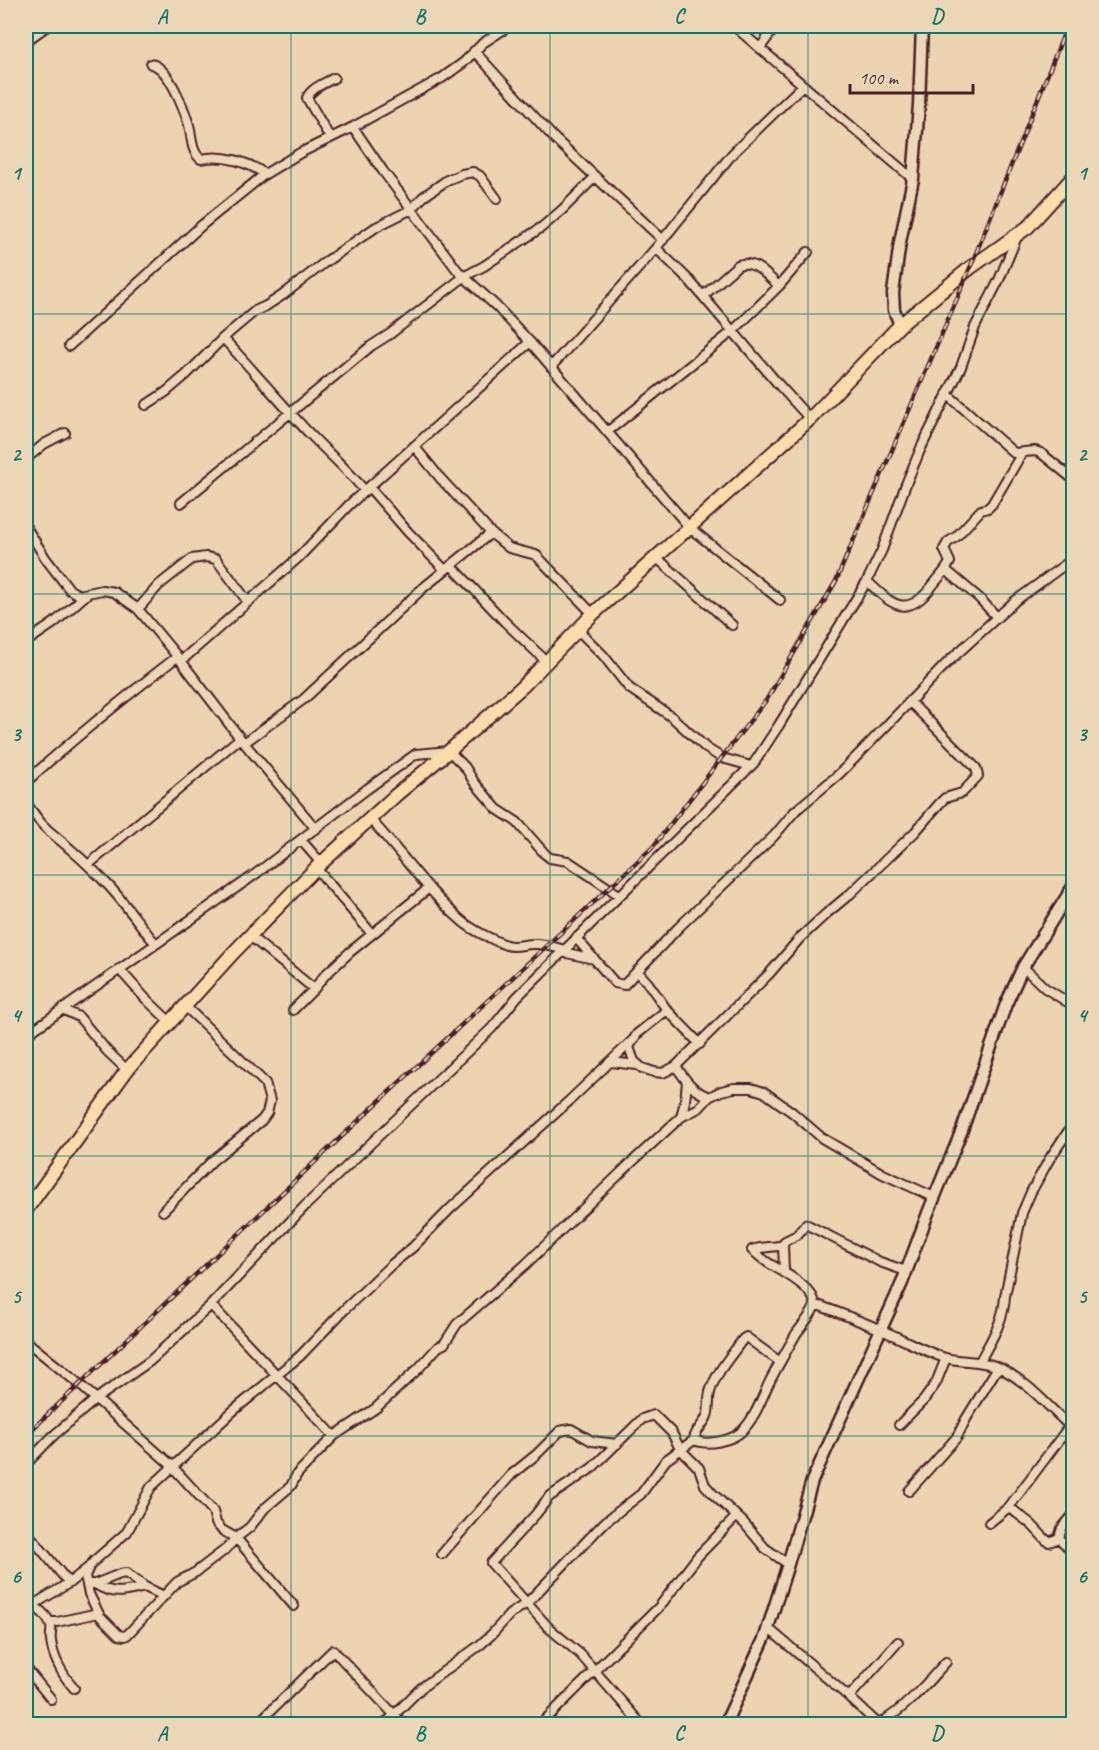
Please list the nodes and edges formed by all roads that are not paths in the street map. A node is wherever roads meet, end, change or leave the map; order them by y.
1 (47, 26) edge
2 (509, 26) edge
3 (734, 26) edge
4 (776, 26) edge
5 (922, 26) edge
6 (26, 41) edge
7 (760, 48) junction
8 (474, 51) junction
9 (151, 64) dead end
10 (334, 78) dead end
11 (803, 85) junction
12 (353, 128) junction
13 (330, 138) junction
14 (266, 174) junction
15 (595, 177) junction
16 (913, 179) junction
17 (1072, 180) edge
18 (497, 199) dead end
19 (411, 209) junction
20 (1018, 235) junction
21 (663, 240) junction
22 (656, 249) junction
23 (808, 252) dead end
24 (465, 276) junction
25 (779, 286) junction
26 (704, 296) junction
27 (900, 325) junction
28 (733, 331) junction
29 (223, 338) junction
30 (530, 342) junction
31 (69, 346) dead end
32 (551, 367) junction
33 (947, 394) junction
34 (146, 405) dead end
35 (291, 413) junction
36 (810, 419) junction
37 (608, 432) junction
38 (65, 433) dead end
39 (414, 446) junction
40 (1022, 453) junction
41 (26, 459) edge
42 (1074, 480) edge
43 (367, 489) junction
44 (181, 503) dead end
45 (690, 528) junction
46 (26, 529) edge
47 (490, 533) junction
48 (657, 558) junction
49 (1074, 558) edge
50 (448, 568) junction
51 (946, 570) junction
52 (867, 581) junction
53 (90, 591) junction
54 (780, 600) dead end
55 (248, 602) junction
56 (138, 609) junction
57 (593, 614) junction
58 (997, 617) junction
59 (732, 625) dead end
60 (578, 630) junction
61 (26, 642) edge
62 (179, 659) junction
63 (547, 662) junction
64 (909, 701) junction
65 (242, 741) junction
66 (449, 751) junction
67 (751, 766) junction
68 (26, 782) edge
69 (26, 803) edge
70 (370, 819) junction
71 (316, 829) junction
72 (301, 840) junction
73 (88, 864) junction
74 (319, 866) junction
75 (1074, 885) edge
76 (429, 888) junction
77 (619, 895) junction
78 (372, 934) junction
79 (250, 936) junction
80 (576, 938) junction
81 (155, 943) junction
82 (563, 951) junction
83 (594, 959) junction
84 (1023, 967) junction
85 (119, 969) junction
86 (637, 971) junction
87 (314, 989) junction
88 (185, 1006) junction
89 (1074, 1006) edge
90 (62, 1009) junction
91 (293, 1010) dead end
92 (668, 1010) junction
93 (170, 1022) junction
94 (26, 1035) edge
95 (633, 1040) junction
96 (700, 1044) junction
97 (611, 1062) junction
98 (637, 1065) junction
99 (676, 1066) junction
100 (127, 1070) junction
101 (687, 1083) junction
102 (709, 1097) junction
103 (681, 1117) junction
104 (1074, 1124) edge
105 (934, 1197) junction
106 (26, 1210) edge
107 (163, 1211) dead end
108 (783, 1245) junction
109 (784, 1271) junction
110 (906, 1271) junction
111 (815, 1304) junction
112 (211, 1305) junction
113 (881, 1329) junction
114 (26, 1341) edge
115 (946, 1358) junction
116 (980, 1361) junction
117 (780, 1362) junction
118 (998, 1367) junction
119 (277, 1374) junction
120 (96, 1399) junction
121 (899, 1425) dead end
122 (1072, 1425) edge
123 (334, 1436) junction
124 (694, 1440) junction
125 (617, 1444) junction
126 (680, 1449) junction
127 (26, 1464) edge
128 (172, 1467) junction
129 (909, 1491) dead end
130 (1009, 1507) junction
131 (1074, 1514) edge
132 (736, 1517) junction
133 (989, 1523) dead end
134 (26, 1531) edge
135 (236, 1538) junction
136 (1059, 1538) junction
137 (442, 1554) dead end
138 (1074, 1554) edge
139 (788, 1564) junction
140 (89, 1567) junction
141 (69, 1583) junction
142 (91, 1584) junction
143 (145, 1587) junction
144 (164, 1596) junction
145 (26, 1597) edge
146 (527, 1603) junction
147 (33, 1605) junction
148 (294, 1606) dead end
149 (26, 1611) edge
150 (98, 1613) junction
151 (49, 1622) junction
152 (768, 1628) junction
153 (898, 1642) dead end
154 (945, 1662) dead end
155 (595, 1671) junction
156 (26, 1673) edge
157 (74, 1688) dead end
158 (849, 1697) junction
159 (51, 1699) dead end
160 (395, 1715) junction
161 (257, 1725) edge
162 (385, 1725) edge
163 (403, 1725) edge
164 (541, 1725) edge
165 (641, 1725) edge
166 (725, 1725) edge
167 (878, 1725) edge

1 - 6 street
2 - 8 street
3 - 7 street
4 - 7 street
5 - 16 street
7 - 11 street
8 - 12 street
8 - 15 street
9 - 14 street
10 - 13 street
11 - 16 street
11 - 21 street
12 - 13 street
12 - 19 street
13 - 14 street
14 - 31 street
15 - 21 street
15 - 24 street
16 - 27 street
17 - 20 main road
18 - 19 street
19 - 24 street
19 - 29 street
20 - 27 main road
20 - 33 street
21 - 22 street
22 - 26 street
22 - 32 street
23 - 25 street
24 - 30 street
24 - 35 street
25 - 26 street
25 - 28 street
26 - 28 street
27 - 36 main road
28 - 36 street
28 - 37 street
29 - 34 street
29 - 35 street
30 - 32 street
30 - 39 street
32 - 37 street
33 - 40 street
33 - 52 street
35 - 43 street
35 - 44 street
36 - 45 main road
37 - 45 street
38 - 41 street
39 - 43 street
39 - 47 street
40 - 42 street
40 - 51 street
43 - 50 street
43 - 55 street
45 - 48 main road
45 - 54 street
46 - 53 street
47 - 50 street
47 - 57 street
48 - 57 main road
48 - 59 street
49 - 58 street
50 - 63 street
50 - 65 street
51 - 52 street
51 - 58 street
52 - 67 street
53 - 56 street
53 - 61 street
55 - 56 street
55 - 62 street
56 - 62 street
57 - 60 main road
58 - 64 street
60 - 63 main road
60 - 67 street
62 - 65 street
62 - 68 street
63 - 66 main road
64 - 86 street
64 - 96 street
65 - 71 street
65 - 73 street
66 - 70 main road
66 - 71 street
66 - 77 street
67 - 77 street
69 - 73 street
70 - 74 main road
70 - 76 street
71 - 72 street
72 - 74 street
72 - 81 street
73 - 81 street
74 - 78 street
74 - 79 main road
75 - 84 street
76 - 78 street
76 - 82 street
77 - 80 street
78 - 87 street
79 - 87 street
79 - 88 main road
80 - 82 street
80 - 83 street
81 - 85 street
82 - 83 street
82 - 112 street
83 - 86 street
84 - 89 street
84 - 105 street
85 - 90 street
85 - 93 street
86 - 92 street
87 - 91 street
88 - 93 main road
88 - 107 street
90 - 94 street
90 - 100 street
92 - 95 street
92 - 96 street
93 - 100 main road
95 - 97 street
95 - 98 street
96 - 99 street
97 - 98 street
97 - 119 street
98 - 99 street
99 - 101 street
100 - 106 main road
101 - 102 street
101 - 103 street
102 - 103 street
102 - 105 street
103 - 123 street
104 - 116 street
105 - 110 street
108 - 109 street
108 - 109 street
108 - 110 street
109 - 111 street
110 - 113 street
111 - 113 street
111 - 117 street
112 - 119 street
112 - 120 street
113 - 115 street
113 - 139 street
114 - 120 street
115 - 116 street
115 - 121 street
116 - 118 street
117 - 124 street
117 - 124 street
118 - 122 street
118 - 129 street
119 - 123 street
119 - 128 street
120 - 127 street
120 - 128 street
122 - 130 street
123 - 135 street
124 - 126 street
125 - 126 street
125 - 137 street
125 - 146 street
126 - 132 street
126 - 146 street
128 - 135 street
128 - 140 street
130 - 133 street
130 - 136 street
131 - 136 street
132 - 139 street
132 - 155 street
134 - 141 street
135 - 144 street
135 - 148 street
136 - 138 street
139 - 152 street
140 - 141 street
140 - 142 street
141 - 147 street
142 - 143 street
142 - 143 street
142 - 150 street
143 - 144 street
144 - 150 street
145 - 147 street
146 - 155 street
146 - 160 street
147 - 149 street
147 - 151 street
150 - 151 street
151 - 157 street
152 - 158 street
152 - 166 street
153 - 158 street
154 - 167 street
155 - 164 street
155 - 165 street
156 - 159 street
158 - 167 street
160 - 161 street
160 - 162 street
160 - 163 street

